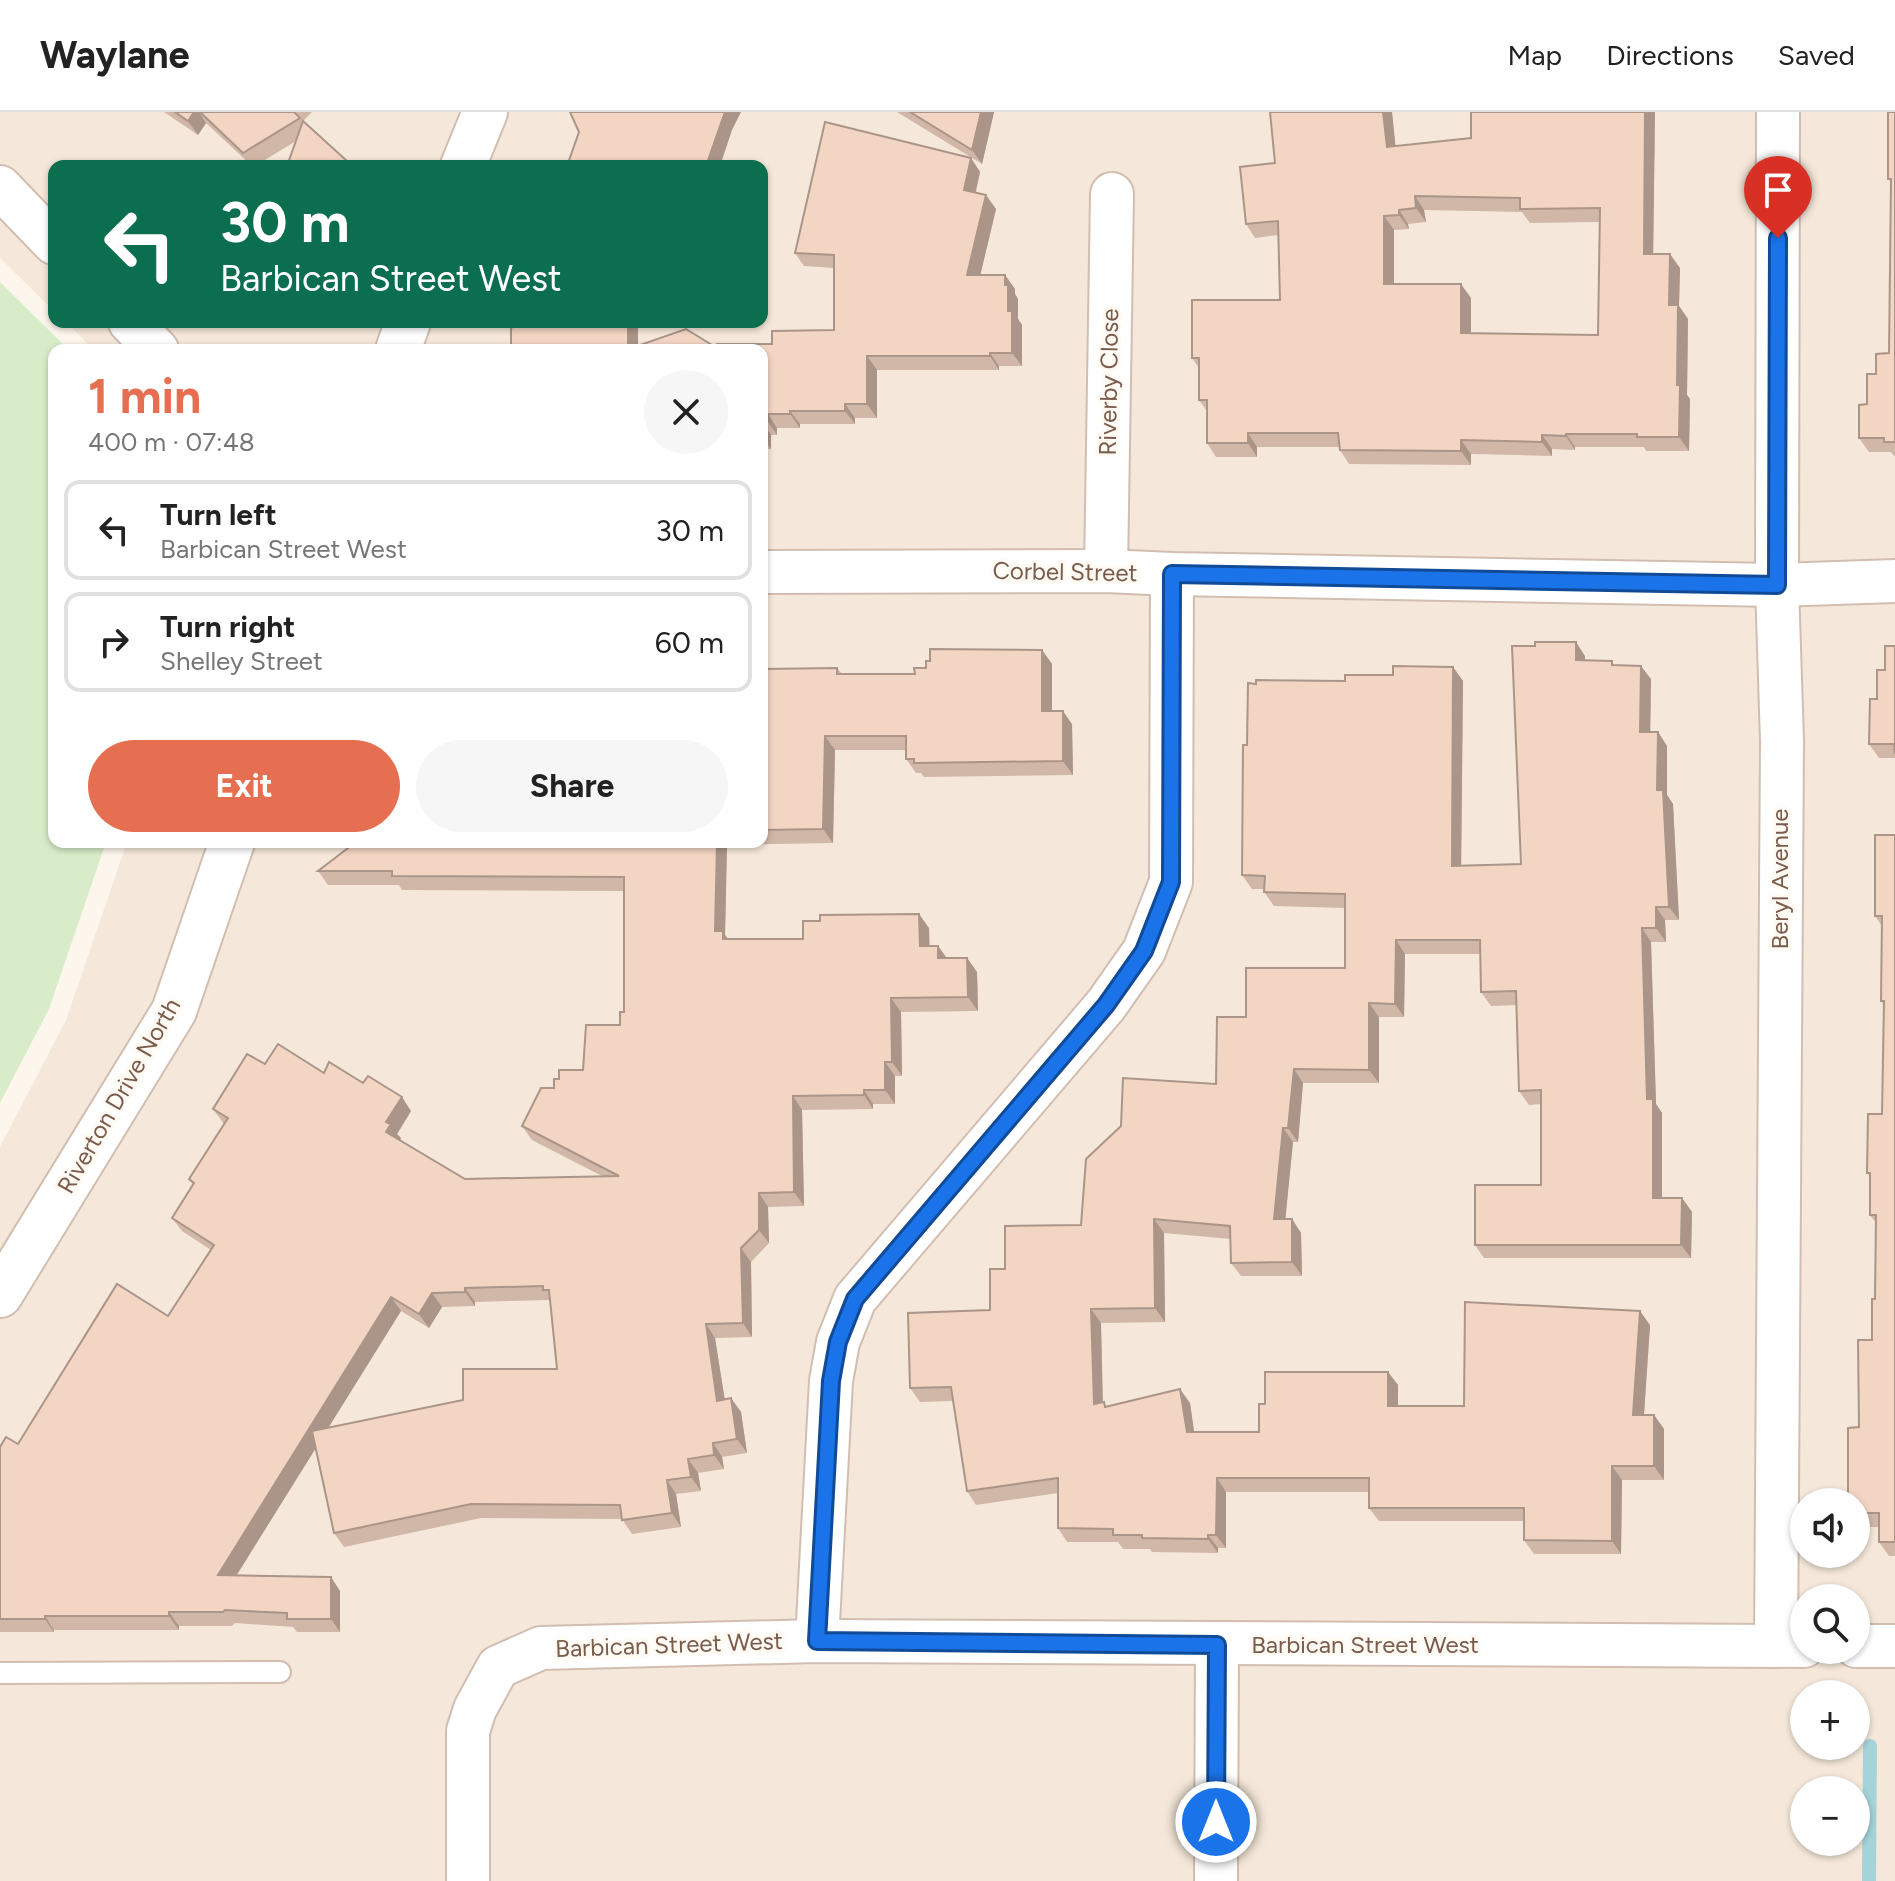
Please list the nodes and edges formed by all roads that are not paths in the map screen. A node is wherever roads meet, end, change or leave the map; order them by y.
1 (485, 112) edge
2 (1778, 112) edge
3 (465, 160) edge
4 (0, 187) edge
5 (1112, 194) dead end
6 (48, 237) edge
7 (136, 328) edge
8 (151, 344) edge
9 (1106, 571) junction
10 (768, 572) edge
11 (1172, 574) junction
12 (1895, 581) edge
13 (1777, 585) junction
14 (230, 848) edge
15 (0, 1295) edge
16 (817, 1641) junction
17 (1217, 1645) junction
18 (1790, 1646) edge
19 (1870, 1646) edge
20 (1895, 1646) edge
21 (280, 1672) dead end
22 (0, 1673) edge
23 (468, 1881) edge
24 (1216, 1881) edge

1 - 3 street
2 - 13 street, Beryl Avenue
4 - 6 street
5 - 9 street, Riverby Close
7 - 8 street
9 - 10 street, Corbel Street
9 - 11 street, Corbel Street
11 - 13 street, Corbel Street
11 - 16 street
12 - 13 street, Corbel Street
13 - 18 street, Beryl Avenue
14 - 15 street, Riverton Drive North
16 - 17 street, Barbican Street West
16 - 23 street, Barbican Street West
17 - 18 street, Barbican Street West
17 - 24 street
19 - 20 street
21 - 22 lane

